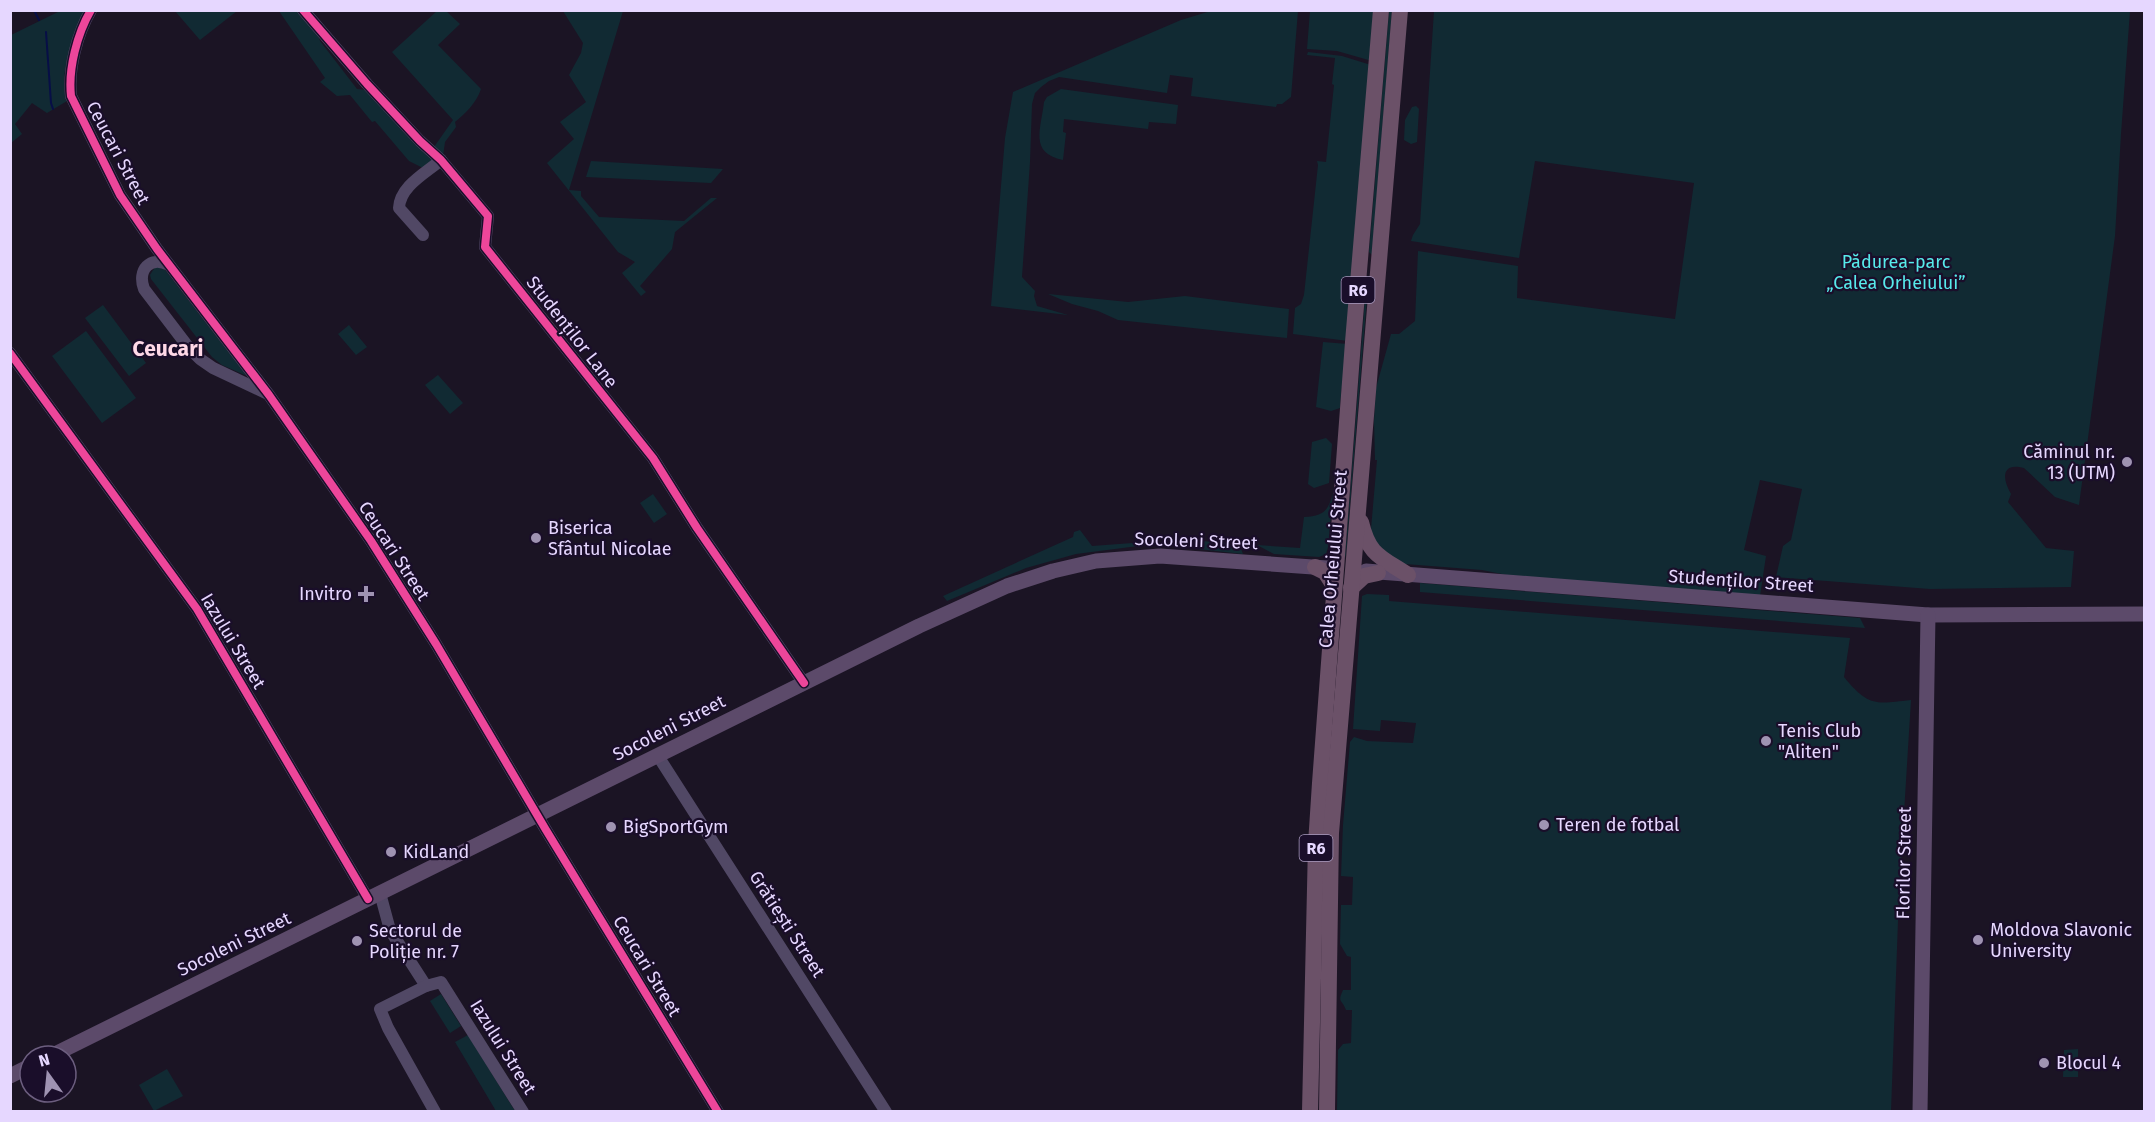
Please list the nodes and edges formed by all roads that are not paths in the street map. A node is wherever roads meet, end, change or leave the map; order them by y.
1 (91, 10) edge
2 (1381, 10) edge
3 (1400, 10) edge
4 (305, 13) edge
5 (441, 160) junction
6 (423, 235) dead end
7 (169, 266) junction
8 (1360, 267) junction
9 (1377, 268) junction
10 (10, 353) edge
11 (269, 395) junction
12 (1357, 507) junction
13 (1316, 567) junction
14 (1344, 569) junction
15 (1378, 573) junction
16 (1407, 575) junction
17 (1334, 586) junction
18 (1351, 588) junction
19 (2145, 614) edge
20 (1928, 615) junction
21 (804, 684) junction
22 (658, 756) junction
23 (537, 816) junction
24 (374, 896) junction
25 (426, 986) junction
26 (1320, 1015) junction
27 (75, 1044) edge
28 (435, 1112) edge
29 (523, 1112) edge
30 (718, 1112) edge
31 (886, 1112) edge
32 (1310, 1112) edge
33 (1327, 1112) edge
34 (1920, 1112) edge

1 - 7 street, Ceucari Street
2 - 8 highway, Calea Orheiului Street / R6
3 - 9 highway, Calea Orheiului Street / R6
4 - 5 street, Studenților Lane
5 - 6 street
5 - 21 street, Studenților Lane
7 - 11 street, Ceucari Street
7 - 11 street
8 - 9 highway
8 - 14 highway, Calea Orheiului Street / R6
9 - 12 highway, Calea Orheiului Street / R6
10 - 24 street, Iazului Street
11 - 23 street, Ceucari Street
12 - 14 highway, Calea Orheiului Street / R6
12 - 16 highway
13 - 14 main road, Socoleni Street
13 - 17 highway
13 - 21 main road, Socoleni Street
14 - 15 main road, Studenților Street
14 - 17 highway, Calea Orheiului Street / R6
14 - 18 highway, Calea Orheiului Street / R6
15 - 16 main road, Studenților Street
15 - 18 highway
16 - 20 main road, Studenților Street
17 - 26 highway, Calea Orheiului Street / R6
18 - 26 highway, Calea Orheiului Street / R6
19 - 20 main road, Studenților Street
20 - 34 main road, Florilor Street
21 - 22 main road, Socoleni Street
22 - 23 main road, Socoleni Street
22 - 31 street, Grătiești Street
23 - 24 main road, Socoleni Street
23 - 30 street, Ceucari Street
24 - 25 street, Iazului Street
24 - 27 main road, Socoleni Street
25 - 28 street
25 - 29 street, Iazului Street
26 - 32 highway, Calea Orheiului Street / R6
26 - 33 highway, Calea Orheiului Street / R6

